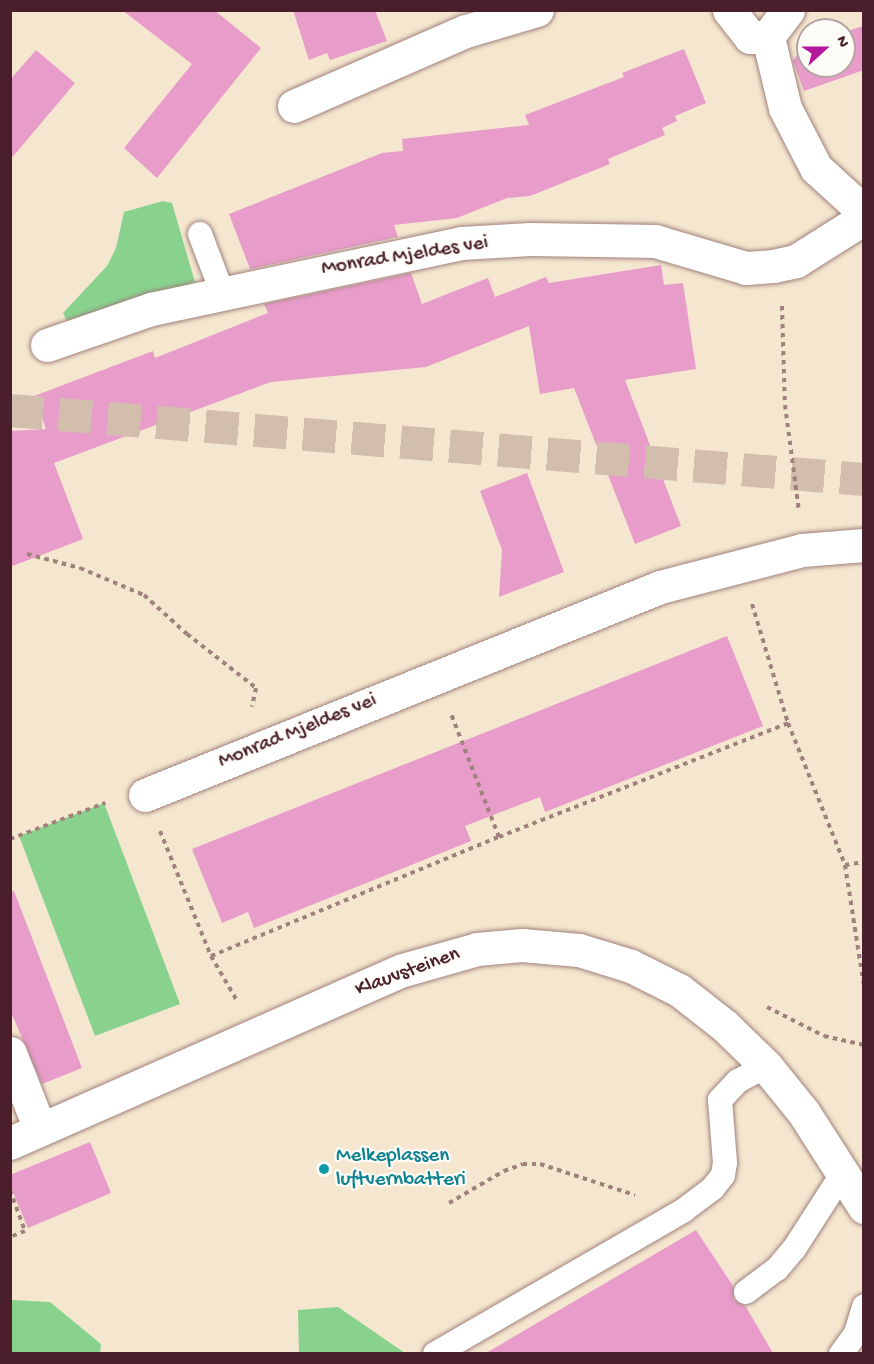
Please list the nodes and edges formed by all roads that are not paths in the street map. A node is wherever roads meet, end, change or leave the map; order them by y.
1 (537, 10) edge
2 (729, 10) edge
3 (788, 10) edge
4 (768, 37) junction
5 (294, 106) dead end
6 (864, 212) edge
7 (864, 218) edge
8 (200, 234) dead end
9 (222, 292) junction
10 (47, 345) dead end
11 (864, 545) edge
12 (145, 795) road end
13 (10, 1053) edge
14 (766, 1066) junction
15 (40, 1129) junction
16 (10, 1143) edge
17 (843, 1173) junction
18 (864, 1207) edge
19 (746, 1292) dead end
20 (864, 1306) edge
21 (435, 1353) edge
22 (841, 1353) edge

1 - 5 street
2 - 4 street
3 - 4 street
4 - 6 street
7 - 9 street, Monrad Mjeldes vei
8 - 9 lane
9 - 10 street, Monrad Mjeldes vei
11 - 12 street, Monrad Mjeldes vei
13 - 15 street
14 - 15 street, Klauvsteinen
14 - 17 street, Klauvsteinen
14 - 21 lane
15 - 16 street, Klauvsteinen
17 - 18 street, Klauvsteinen
17 - 19 lane
20 - 22 lane

